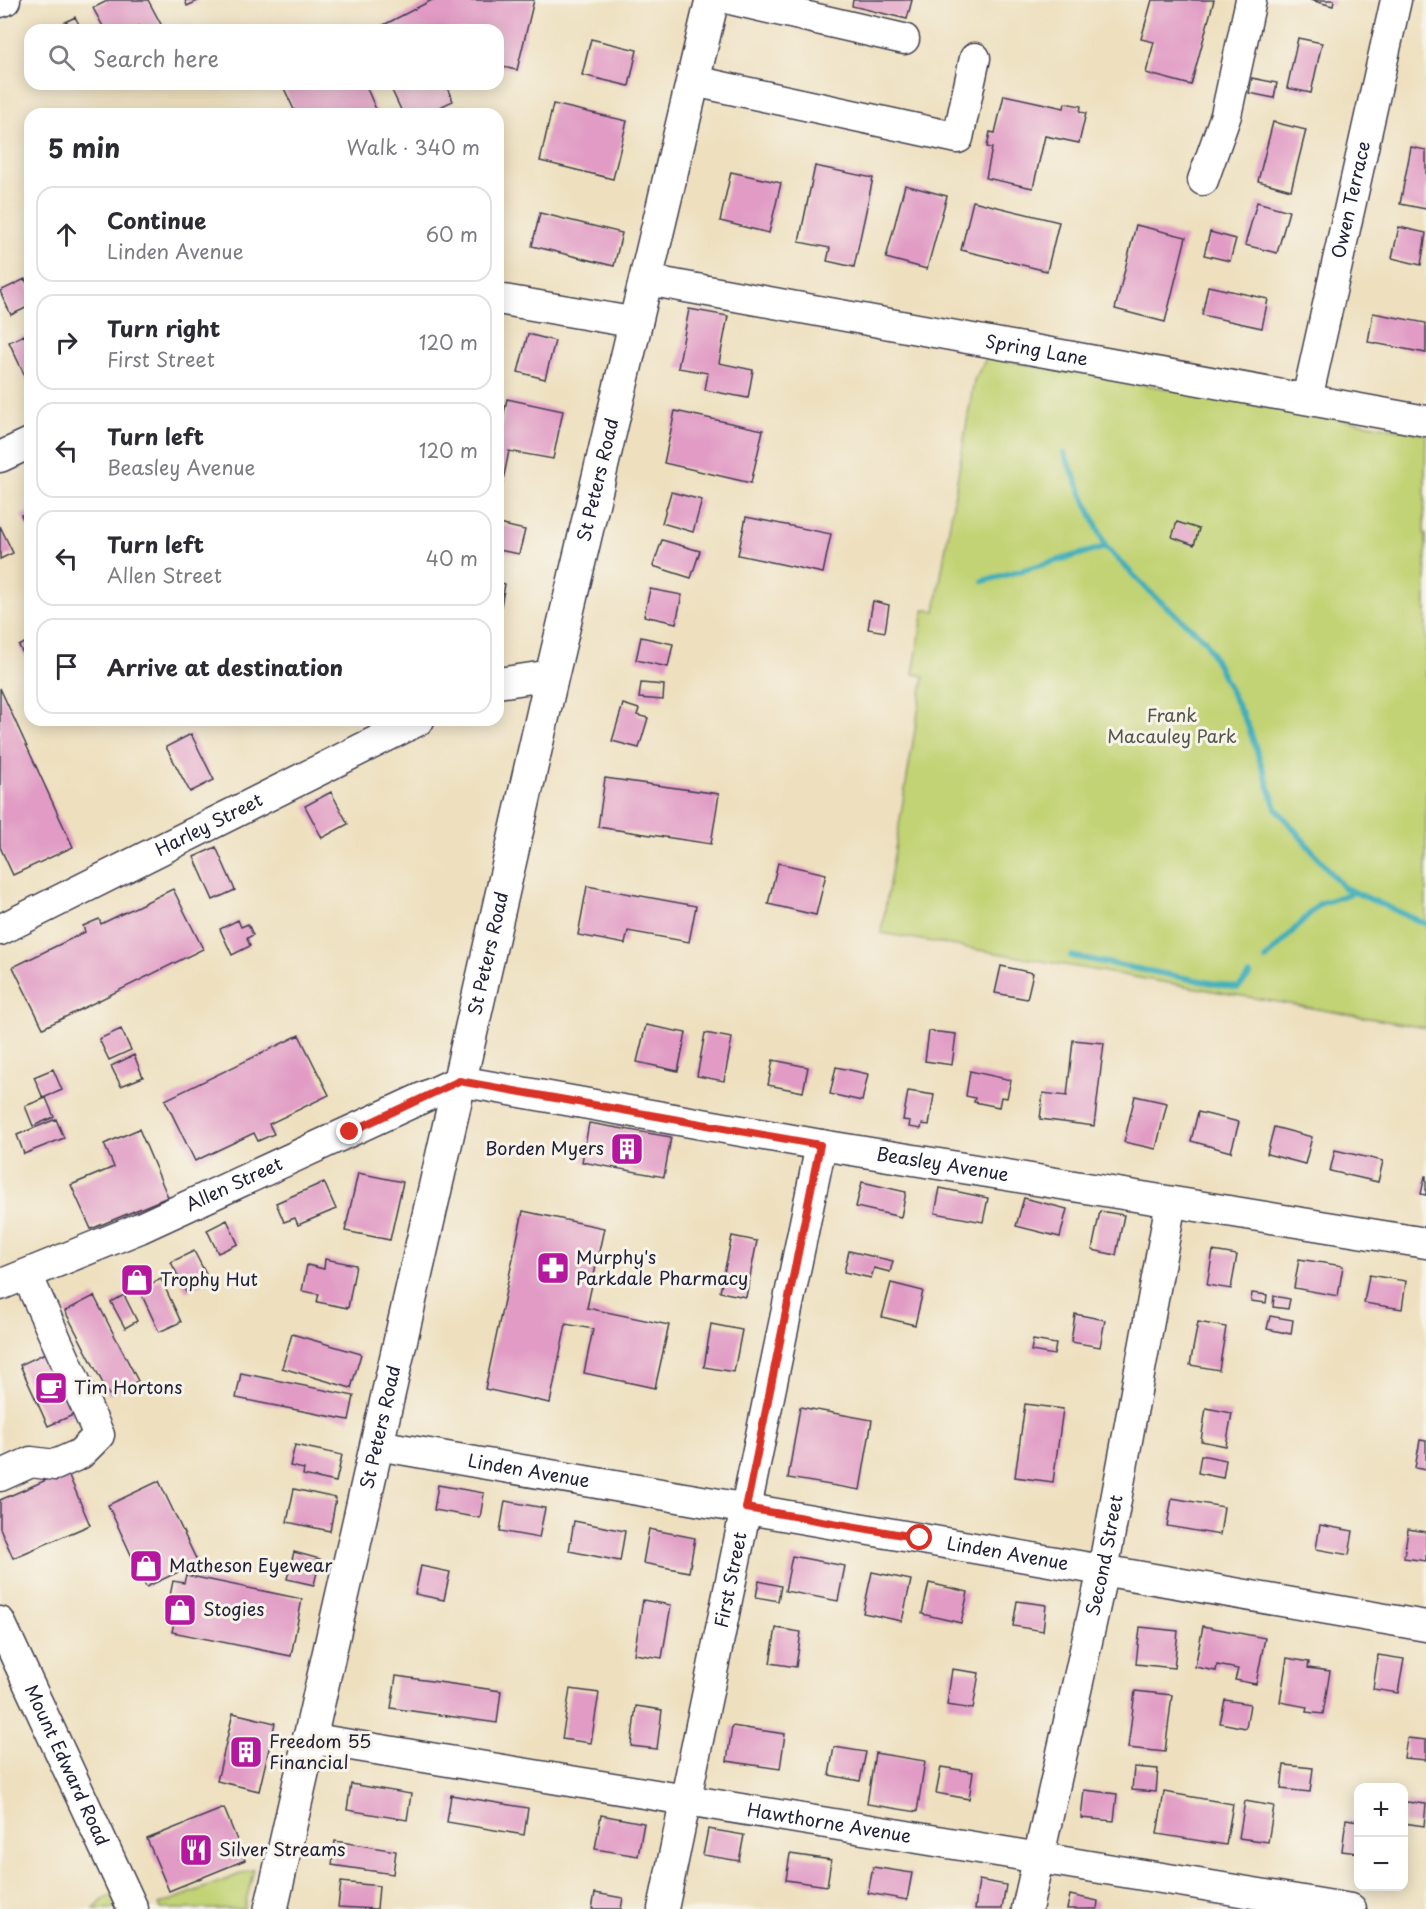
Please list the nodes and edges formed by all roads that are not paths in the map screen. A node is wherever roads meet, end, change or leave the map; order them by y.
1 (4, 0) edge
2 (712, 0) edge
3 (734, 0) edge
4 (1251, 0) edge
5 (1396, 0) edge
6 (0, 2) edge
7 (798, 7) edge
8 (904, 39) dead end
9 (975, 58) dead end
10 (694, 81) junction
11 (1203, 180) dead end
12 (647, 280) junction
13 (504, 300) edge
14 (637, 323) junction
15 (1307, 399) junction
16 (1426, 421) edge
17 (24, 446) edge
18 (0, 457) edge
19 (552, 675) junction
20 (504, 682) edge
21 (407, 726) edge
22 (1, 927) edge
23 (459, 1081) junction
24 (820, 1145) junction
25 (1171, 1202) junction
26 (1426, 1243) edge
27 (9, 1284) edge
28 (377, 1445) junction
29 (0, 1476) edge
30 (746, 1508) junction
31 (1103, 1570) junction
32 (0, 1622) edge
33 (1426, 1626) edge
34 (308, 1738) junction
35 (686, 1799) junction
36 (1036, 1857) junction
37 (133, 1909) edge
38 (271, 1909) edge
39 (663, 1909) edge
40 (1027, 1909) edge
41 (1351, 1909) edge

1 - 6 street
2 - 10 main road, St Peters Road
3 - 7 street
4 - 11 street
5 - 15 street, Owen Terrace
7 - 8 street
9 - 10 street
10 - 12 main road, St Peters Road
12 - 14 main road, St Peters Road
12 - 15 street, Spring Lane
13 - 14 street
14 - 19 main road, St Peters Road
15 - 16 street, Spring Lane
17 - 18 street
19 - 20 street
19 - 23 main road, St Peters Road
21 - 22 street, Harley Street
23 - 24 street, Beasley Avenue
23 - 27 street, Allen Street
23 - 28 main road, St Peters Road
24 - 25 street, Beasley Avenue
24 - 30 street, First Street
25 - 26 street, Beasley Avenue
25 - 31 street, Second Street
27 - 29 street
28 - 30 street, Linden Avenue
28 - 34 main road, St Peters Road
30 - 31 street, Linden Avenue
30 - 35 street, First Street
31 - 33 street, Linden Avenue
31 - 36 street, Second Street
32 - 37 street, Mount Edward Road
34 - 35 street, Hawthorne Avenue
34 - 38 main road, St Peters Road
35 - 36 street, Hawthorne Avenue
35 - 39 street, First Street
36 - 40 street, Second Street
36 - 41 street, Hawthorne Avenue

